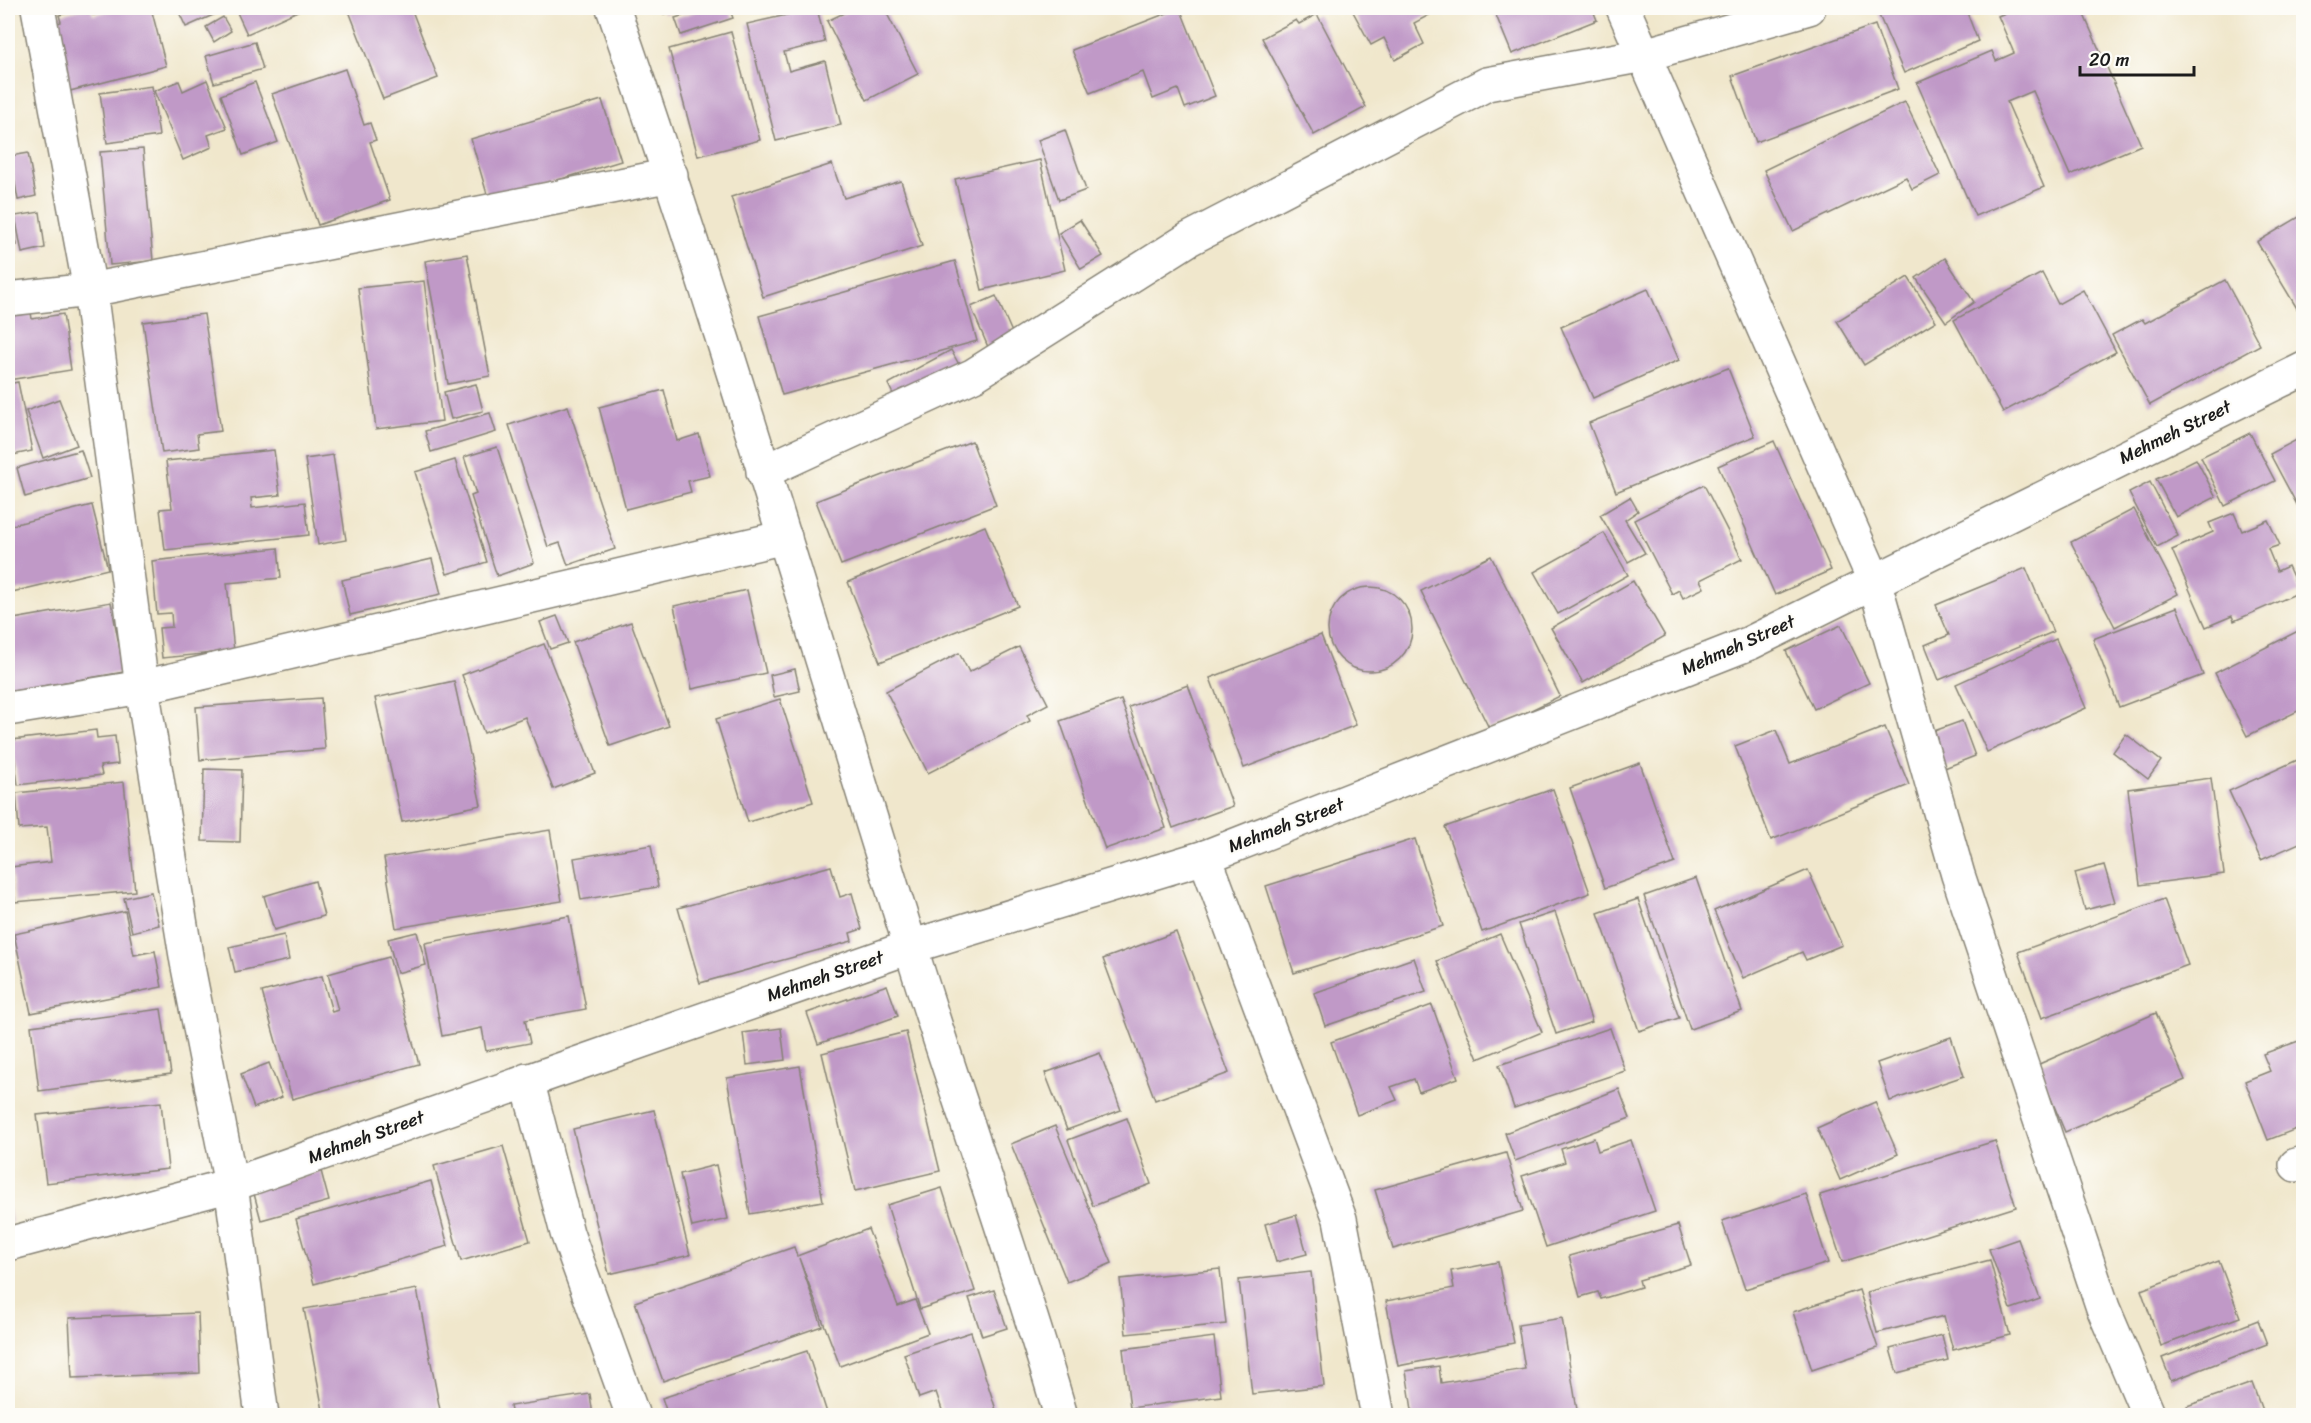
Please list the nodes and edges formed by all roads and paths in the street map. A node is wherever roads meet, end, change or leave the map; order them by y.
1 (38, 8) edge
2 (613, 8) edge
3 (1623, 8) edge
4 (1809, 8) edge
5 (1644, 55) junction
6 (671, 175) junction
7 (90, 290) junction
8 (8, 299) edge
9 (2304, 369) edge
10 (763, 472) junction
11 (785, 537) junction
12 (1874, 580) junction
13 (142, 687) junction
14 (8, 709) edge
15 (1205, 857) junction
16 (910, 947) junction
17 (527, 1080) junction
18 (231, 1185) junction
19 (8, 1244) edge
20 (262, 1416) edge
21 (633, 1416) edge
22 (1060, 1416) edge
23 (1378, 1416) edge
24 (2150, 1416) edge

1 - 7 street
2 - 6 street
3 - 5 street
4 - 5 street
5 - 10 street
5 - 12 street
6 - 7 street
6 - 10 street
7 - 8 street
7 - 13 street
9 - 12 street, Mehmeh Street
10 - 11 street
11 - 13 street
11 - 16 street
12 - 15 street, Mehmeh Street
12 - 24 street
13 - 14 street
13 - 18 street
15 - 16 street, Mehmeh Street
15 - 23 street
16 - 17 street, Mehmeh Street
16 - 22 street
17 - 18 street, Mehmeh Street
17 - 21 street
18 - 19 street, Mehmeh Street
18 - 20 street

